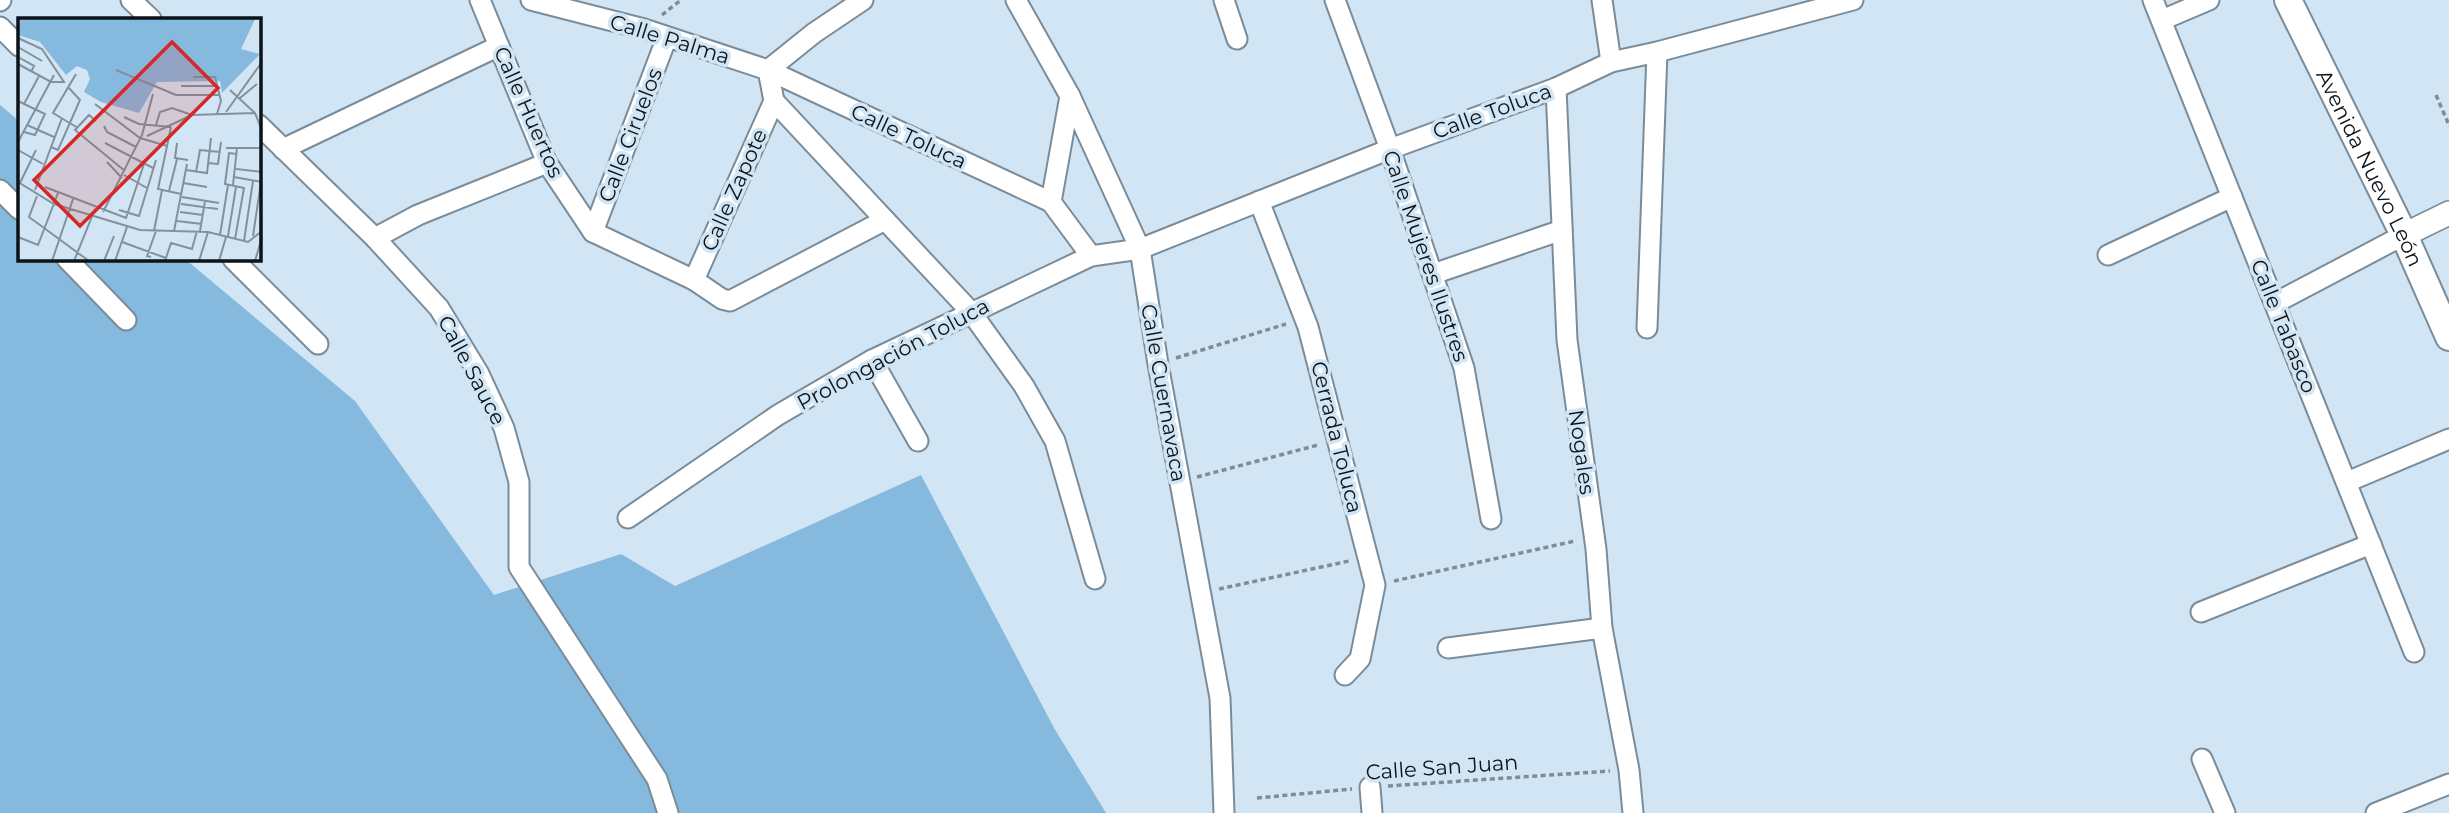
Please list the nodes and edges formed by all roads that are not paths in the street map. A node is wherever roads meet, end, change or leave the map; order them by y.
1 (131, 0) edge
2 (480, 0) edge
3 (531, 0) edge
4 (863, 0) edge
5 (1016, 0) edge
6 (1224, 0) edge
7 (1335, 0) edge
8 (1602, 0) edge
9 (1853, 0) edge
10 (2153, 0) edge
11 (2209, 0) edge
12 (2288, 0) edge
13 (150, 18) edge
14 (2162, 20) junction
15 (0, 27) edge
16 (667, 37) junction
17 (1237, 39) dead end
18 (18, 45) edge
19 (499, 46) junction
20 (1657, 52) junction
21 (1612, 62) junction
22 (768, 70) junction
23 (1556, 88) junction
24 (1070, 96) junction
25 (774, 101) junction
26 (261, 127) edge
27 (283, 149) junction
28 (1390, 149) junction
29 (547, 163) junction
30 (0, 190) edge
31 (2232, 197) junction
32 (1259, 201) junction
33 (1051, 202) junction
34 (18, 208) edge
35 (2449, 213) edge
36 (885, 220) junction
37 (1562, 230) junction
38 (593, 232) junction
39 (2404, 235) junction
40 (375, 238) junction
41 (1140, 248) junction
42 (1091, 256) junction
43 (2108, 256) dead end
44 (69, 261) edge
45 (235, 261) edge
46 (1433, 274) junction
47 (694, 280) junction
48 (2274, 303) junction
49 (971, 312) junction
50 (126, 320) dead end
51 (1647, 328) dead end
52 (2449, 337) edge
53 (318, 344) dead end
54 (872, 360) junction
55 (2449, 439) edge
56 (918, 441) dead end
57 (2347, 482) junction
58 (628, 518) dead end
59 (1491, 519) dead end
60 (2371, 544) junction
61 (1095, 579) dead end
62 (2201, 612) dead end
63 (1602, 628) junction
64 (1447, 648) dead end
65 (2414, 652) dead end
66 (1345, 675) dead end
67 (2202, 759) dead end
68 (2449, 784) edge
69 (1370, 787) road end
70 (668, 813) edge
71 (1224, 813) edge
72 (1372, 813) edge
73 (1633, 813) edge
74 (2225, 813) edge
75 (2376, 813) edge

1 - 13 street
2 - 19 street, Calle Huertos
3 - 16 street, Calle Palma
4 - 22 street
5 - 24 street, Calle Cuernavaca
6 - 17 street
7 - 28 street, Calle Mujeres Ilustres
8 - 21 street
9 - 20 street, Calle Toluca
10 - 14 street, Calle Tabasco
11 - 14 street
12 - 39 main road, Avenida Nuevo León
14 - 31 street, Calle Tabasco
15 - 18 street
16 - 22 street, Calle Palma
16 - 38 street, Calle Ciruelos
19 - 27 street
19 - 29 street, Calle Huertos
20 - 21 street, Calle Toluca
20 - 51 street
21 - 23 street, Calle Toluca
22 - 25 street
22 - 33 street, Calle Toluca
23 - 28 street, Calle Toluca
23 - 37 street, Nogales
24 - 33 street
24 - 41 street, Calle Cuernavaca
25 - 36 street
25 - 47 street, Calle Zapote
26 - 27 street, Calle Sauce
27 - 40 street, Calle Sauce
28 - 32 street, Calle Toluca
28 - 46 street, Calle Mujeres Ilustres
29 - 38 street, Calle Huertos
29 - 40 street
30 - 34 street
31 - 43 street
31 - 48 street, Calle Tabasco
32 - 41 street, Calle Toluca
32 - 66 street, Cerrada Toluca
33 - 42 street
35 - 39 street
36 - 47 street
36 - 49 street
37 - 46 street
37 - 63 street, Nogales
38 - 47 street
39 - 48 street
39 - 52 main road, Avenida Nuevo León
40 - 70 street, Calle Sauce
41 - 42 street, Prolongación Toluca
41 - 71 street, Calle Cuernavaca
42 - 49 street, Prolongación Toluca
44 - 50 street
45 - 53 street
46 - 59 street, Calle Mujeres Ilustres
48 - 57 street, Calle Tabasco
49 - 54 street, Prolongación Toluca
49 - 61 street
54 - 56 street
54 - 58 street, Prolongación Toluca
55 - 57 street
57 - 60 street, Calle Tabasco
60 - 62 street
60 - 65 street, Calle Tabasco
63 - 64 street
63 - 73 street, Nogales
67 - 74 street
68 - 75 street
69 - 72 street

